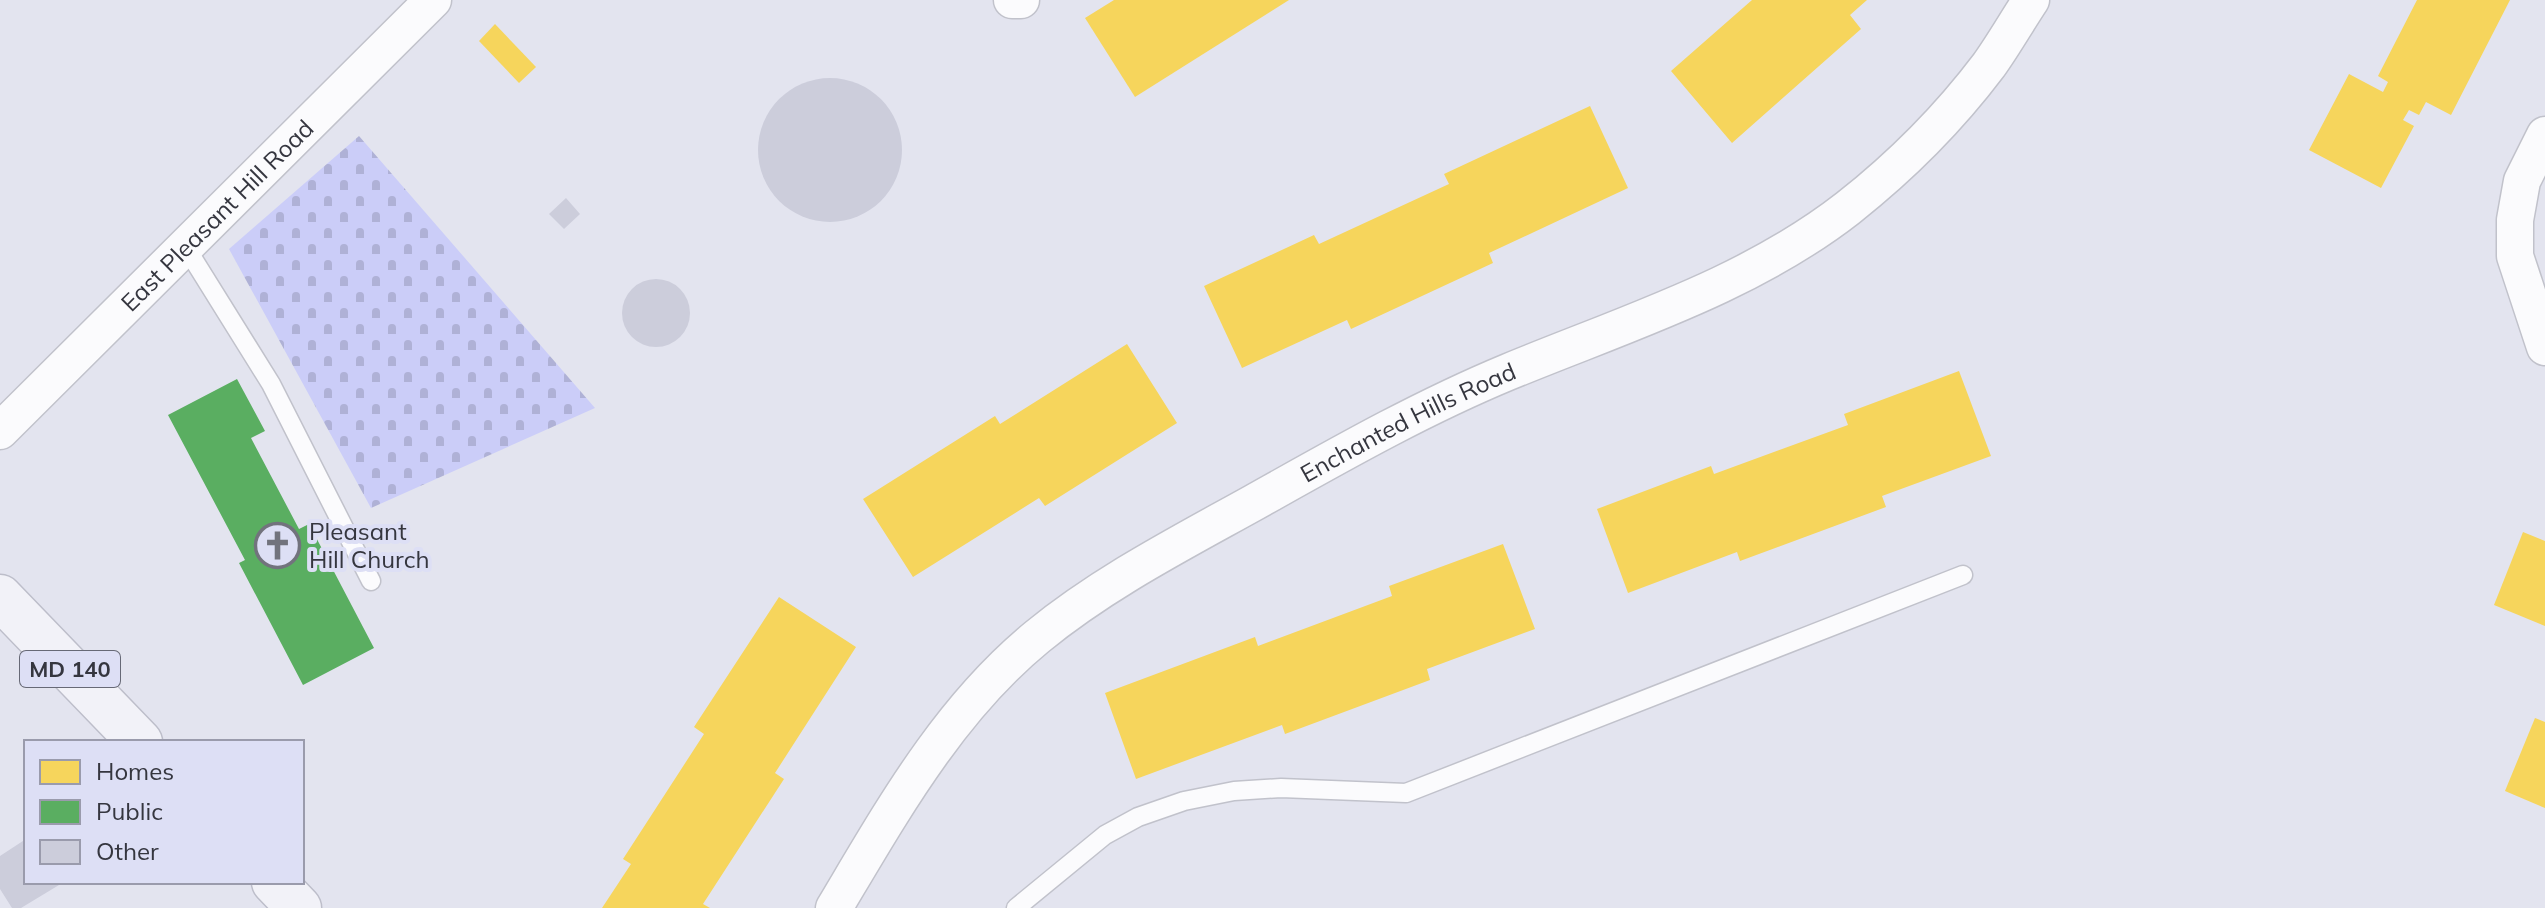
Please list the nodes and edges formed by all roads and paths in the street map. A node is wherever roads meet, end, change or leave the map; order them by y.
1 (433, 0) edge
2 (1012, 0) edge
3 (1021, 0) edge
4 (2031, 0) edge
5 (2545, 135) edge
6 (185, 246) junction
7 (2545, 347) edge
8 (0, 431) edge
9 (1963, 575) dead end
10 (371, 581) dead end
11 (0, 597) edge
12 (138, 740) edge
13 (276, 884) edge
14 (299, 908) edge
15 (834, 908) edge
16 (1016, 908) edge

1 - 6 street, East Pleasant Hill Road
2 - 3 street
4 - 15 street, Enchanted Hills Road
5 - 7 street
6 - 8 street, East Pleasant Hill Road
6 - 10 lane
9 - 16 lane
11 - 12 main road, MD 140
13 - 14 main road

